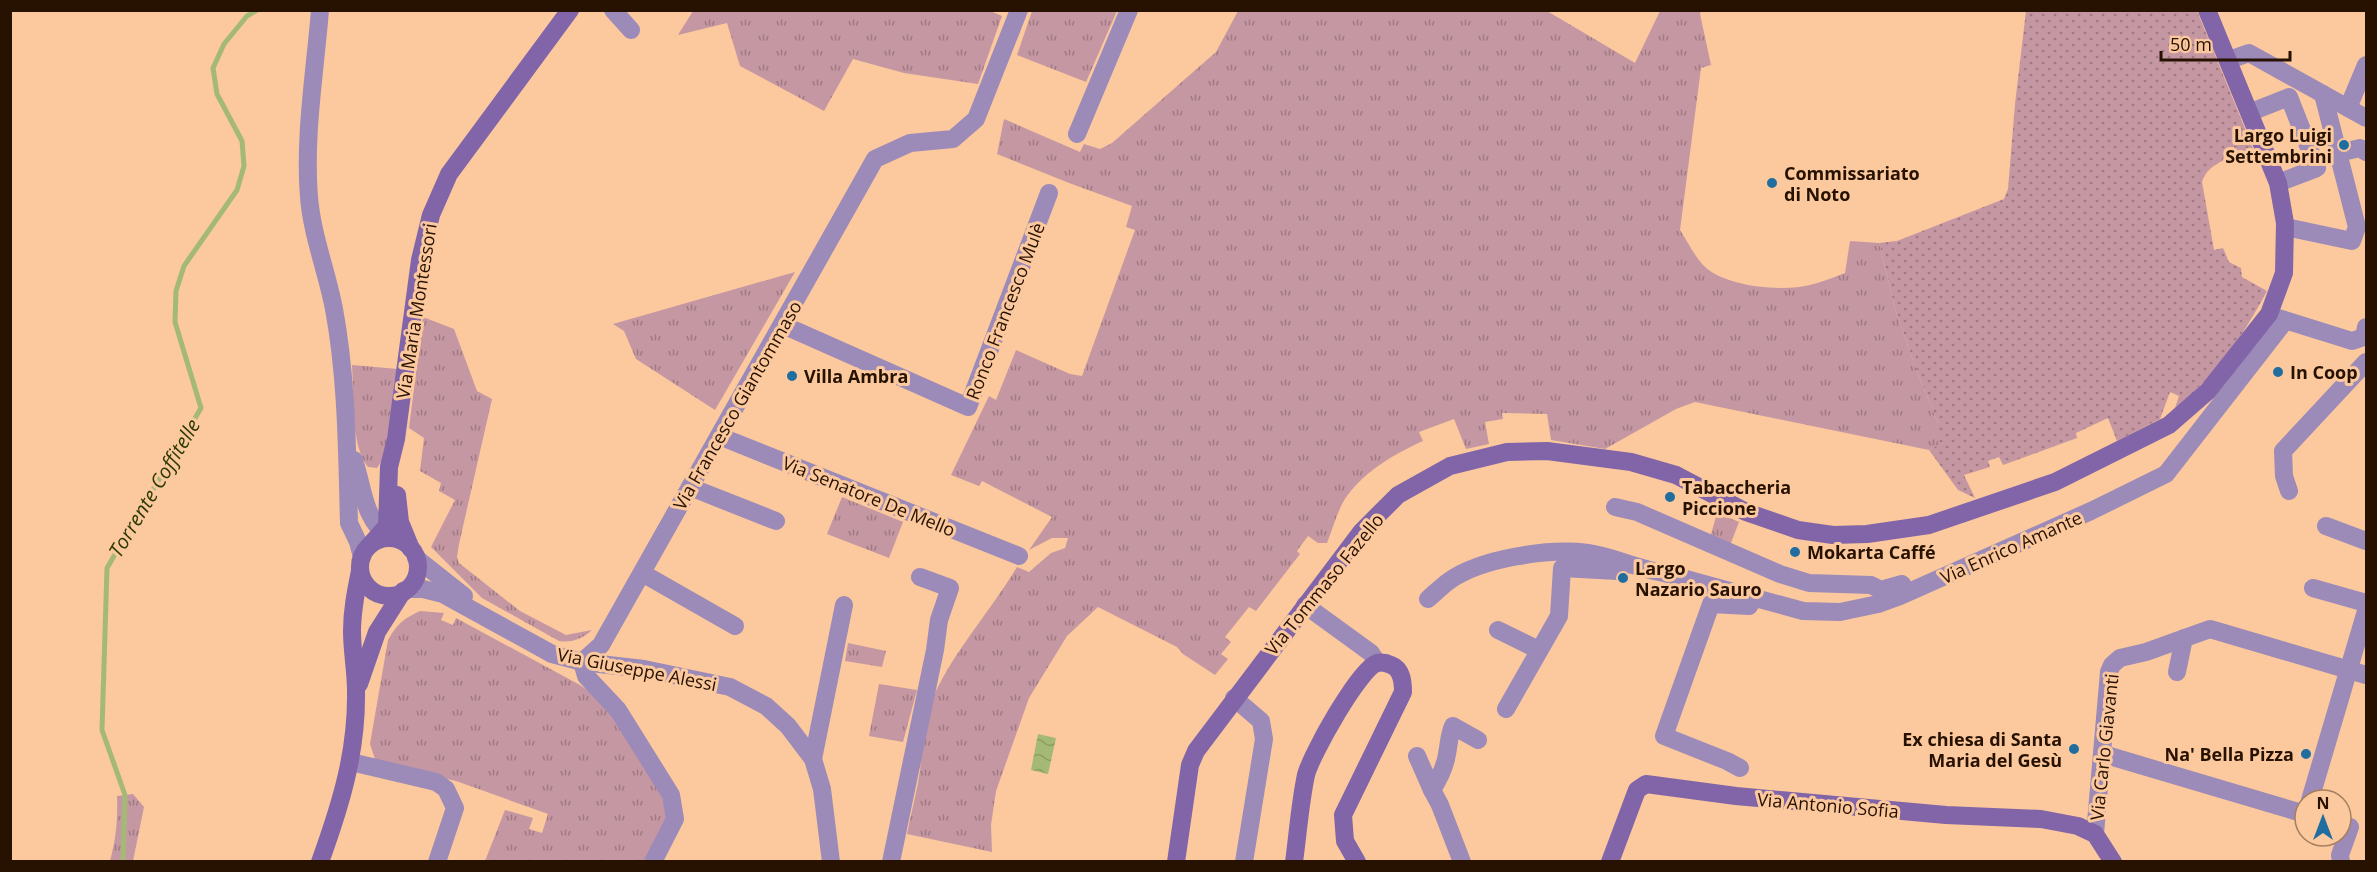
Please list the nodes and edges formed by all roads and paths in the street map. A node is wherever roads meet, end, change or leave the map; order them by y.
1 (320, 10) edge
2 (570, 10) edge
3 (613, 10) edge
4 (1019, 10) edge
5 (1129, 10) edge
6 (2207, 10) edge
7 (631, 30) dead end
8 (2229, 60) junction
9 (2367, 65) edge
10 (2323, 94) junction
11 (2348, 108) junction
12 (2251, 112) junction
13 (2367, 118) edge
14 (1077, 134) dead end
15 (2367, 152) edge
16 (2338, 153) junction
17 (2278, 183) junction
18 (1049, 193) dead end
19 (2286, 227) junction
20 (2277, 317) junction
21 (783, 325) junction
22 (2362, 340) edge
23 (2367, 362) edge
24 (719, 436) junction
25 (346, 439) junction
26 (396, 439) junction
27 (389, 467) junction
28 (356, 468) junction
29 (690, 488) junction
30 (2289, 491) dead end
31 (1615, 507) dead end
32 (776, 521) dead end
33 (2325, 526) dead end
34 (2367, 541) edge
35 (373, 549) junction
36 (414, 554) junction
37 (1019, 556) dead end
38 (1625, 564) junction
39 (642, 573) junction
40 (920, 577) dead end
41 (1925, 585) junction
42 (2313, 588) dead end
43 (405, 590) junction
44 (1428, 599) dead end
45 (1754, 599) junction
46 (2367, 603) edge
47 (844, 605) dead end
48 (1305, 605) junction
49 (2367, 612) edge
50 (482, 615) junction
51 (735, 626) dead end
52 (1498, 630) dead end
53 (2184, 638) junction
54 (1539, 650) junction
55 (582, 662) junction
56 (1377, 663) junction
57 (2349, 669) junction
58 (2177, 672) dead end
59 (2367, 675) edge
60 (356, 691) junction
61 (1234, 698) junction
62 (1506, 709) dead end
63 (1478, 740) dead end
64 (2103, 753) junction
65 (1417, 756) dead end
66 (813, 759) junction
67 (351, 762) junction
68 (1740, 768) dead end
69 (2314, 788) edge
70 (1432, 790) junction
71 (2293, 809) edge
72 (2095, 834) junction
73 (320, 861) edge
74 (437, 861) edge
75 (653, 861) edge
76 (831, 861) edge
77 (891, 861) edge
78 (1176, 861) edge
79 (1245, 861) edge
80 (1294, 861) edge
81 (1357, 861) edge
82 (1462, 861) edge
83 (1610, 861) edge
84 (2113, 861) edge

1 - 25 street
2 - 26 street, Via Maria Montessori
3 - 7 street
4 - 21 street, Via Francesco Giantommaso
5 - 14 street
6 - 8 street, Via Tommaso Fazello
8 - 10 street
8 - 12 street, Via Tommaso Fazello
9 - 11 street
10 - 11 street
10 - 16 street
11 - 13 street
12 - 17 street, Via Tommaso Fazello
12 - 17 street
15 - 16 street
16 - 19 street
17 - 19 street, Via Tommaso Fazello
18 - 21 street, Ronco Francesco Mulè
19 - 20 street, Via Tommaso Fazello
20 - 22 street
20 - 41 street, Via Enrico Amante
20 - 48 street, Via Tommaso Fazello
21 - 24 street, Via Francesco Giantommaso
23 - 30 street
24 - 29 street, Via Francesco Giantommaso
24 - 37 street, Via Senatore De Mello
25 - 28 street
25 - 35 street
26 - 27 street
26 - 36 street
27 - 28 street
27 - 35 street
28 - 35 street
29 - 32 street
29 - 39 street, Via Francesco Giantommaso
31 - 41 street
33 - 34 street
35 - 36 street
35 - 43 street
35 - 60 street
36 - 43 street
36 - 50 street
38 - 44 street, Via Enrico Amante
38 - 45 street, Via Enrico Amante
38 - 54 street
39 - 51 street
39 - 55 street, Via Francesco Giantommaso
40 - 77 street
41 - 45 street, Via Enrico Amante
42 - 46 street
43 - 50 street, Via Giuseppe Alessi
43 - 60 street
45 - 68 street
47 - 66 street
48 - 56 street
48 - 61 street, Via Tommaso Fazello
49 - 57 street
50 - 55 street, Via Giuseppe Alessi
52 - 54 street
53 - 57 street, Via Carlo Giavanti
53 - 58 street
53 - 64 street, Via Carlo Giavanti
54 - 62 street
55 - 66 street, Via Giuseppe Alessi
55 - 75 street
56 - 80 street
56 - 81 street
57 - 59 street, Via Carlo Giavanti
57 - 69 street
60 - 67 street
61 - 78 street, Via Tommaso Fazello
61 - 79 street
63 - 70 street
64 - 71 street
64 - 72 street, Via Carlo Giavanti
65 - 70 street
66 - 76 street, Via Giuseppe Alessi
67 - 73 street
67 - 74 street
70 - 82 street
72 - 83 street, Via Antonio Sofia
72 - 84 street

